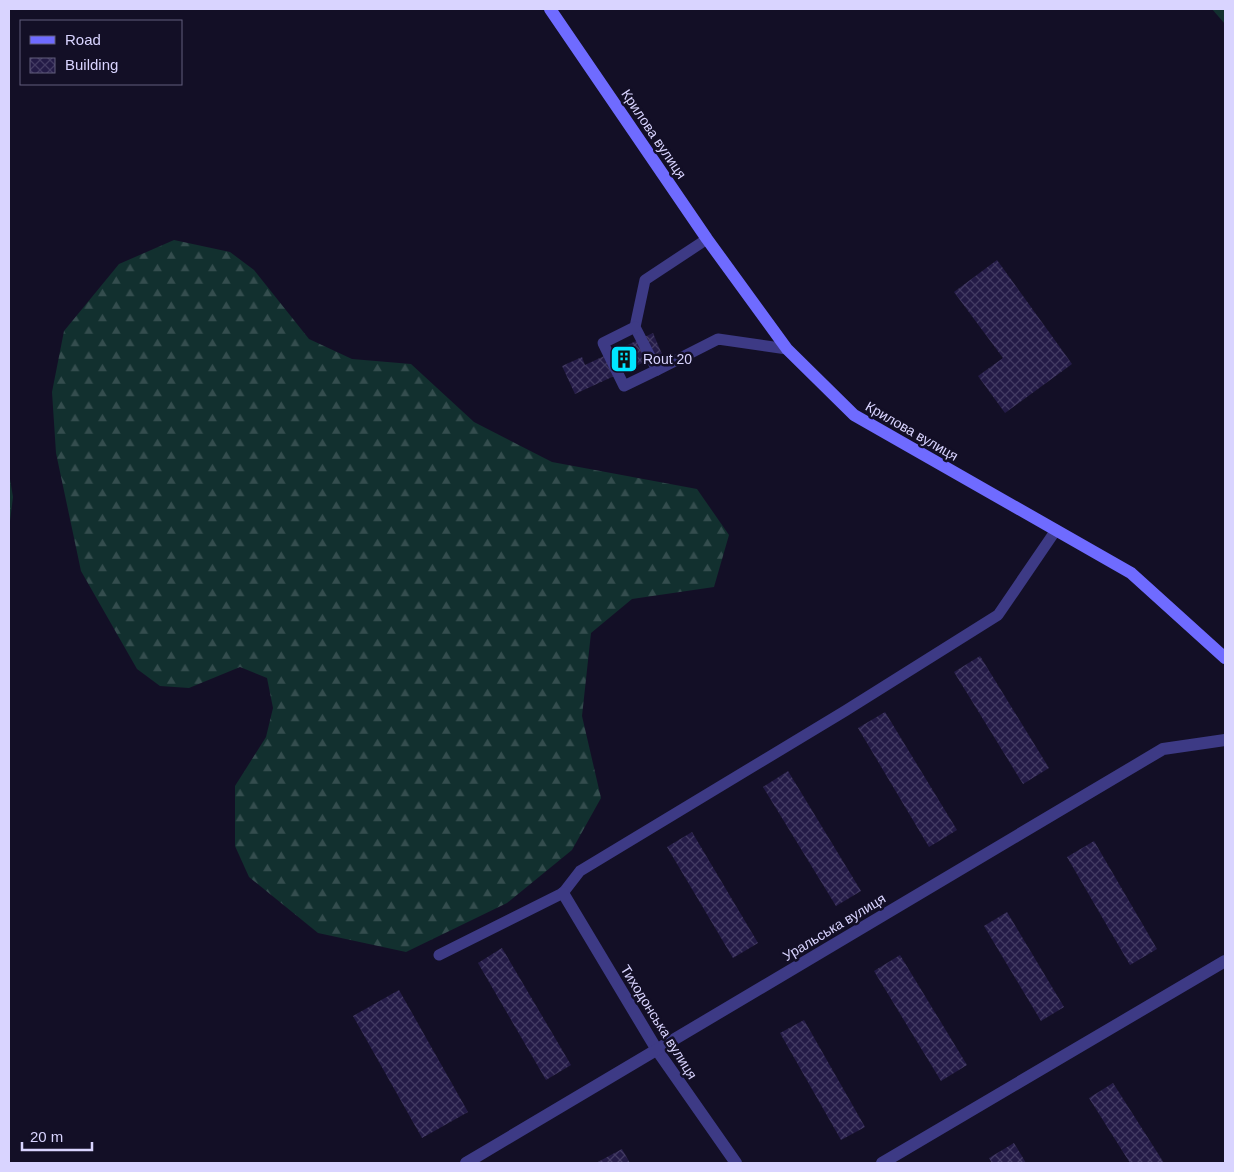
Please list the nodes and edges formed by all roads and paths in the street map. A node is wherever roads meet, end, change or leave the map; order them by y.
1 (550, 9) edge
2 (707, 239) junction
3 (636, 327) junction
4 (787, 349) junction
5 (657, 370) junction
6 (1056, 530) junction
7 (1225, 658) edge
8 (1225, 740) edge
9 (563, 893) junction
10 (439, 955) dead end
11 (1225, 961) edge
12 (657, 1050) junction
13 (466, 1163) edge
14 (736, 1163) edge
15 (882, 1163) edge

1 - 2 main road, Крилова вулиця
2 - 3 lane
2 - 4 main road, Крилова вулиця
3 - 5 lane
3 - 5 lane
4 - 5 lane
4 - 6 main road, Крилова вулиця
6 - 7 main road, Крилова вулиця
6 - 9 lane
8 - 12 street, Уральська вулиця
9 - 10 lane
9 - 12 street, Тиходонська вулиця
11 - 15 street
12 - 13 street, Уральська вулиця
12 - 14 street, Тиходонська вулиця

